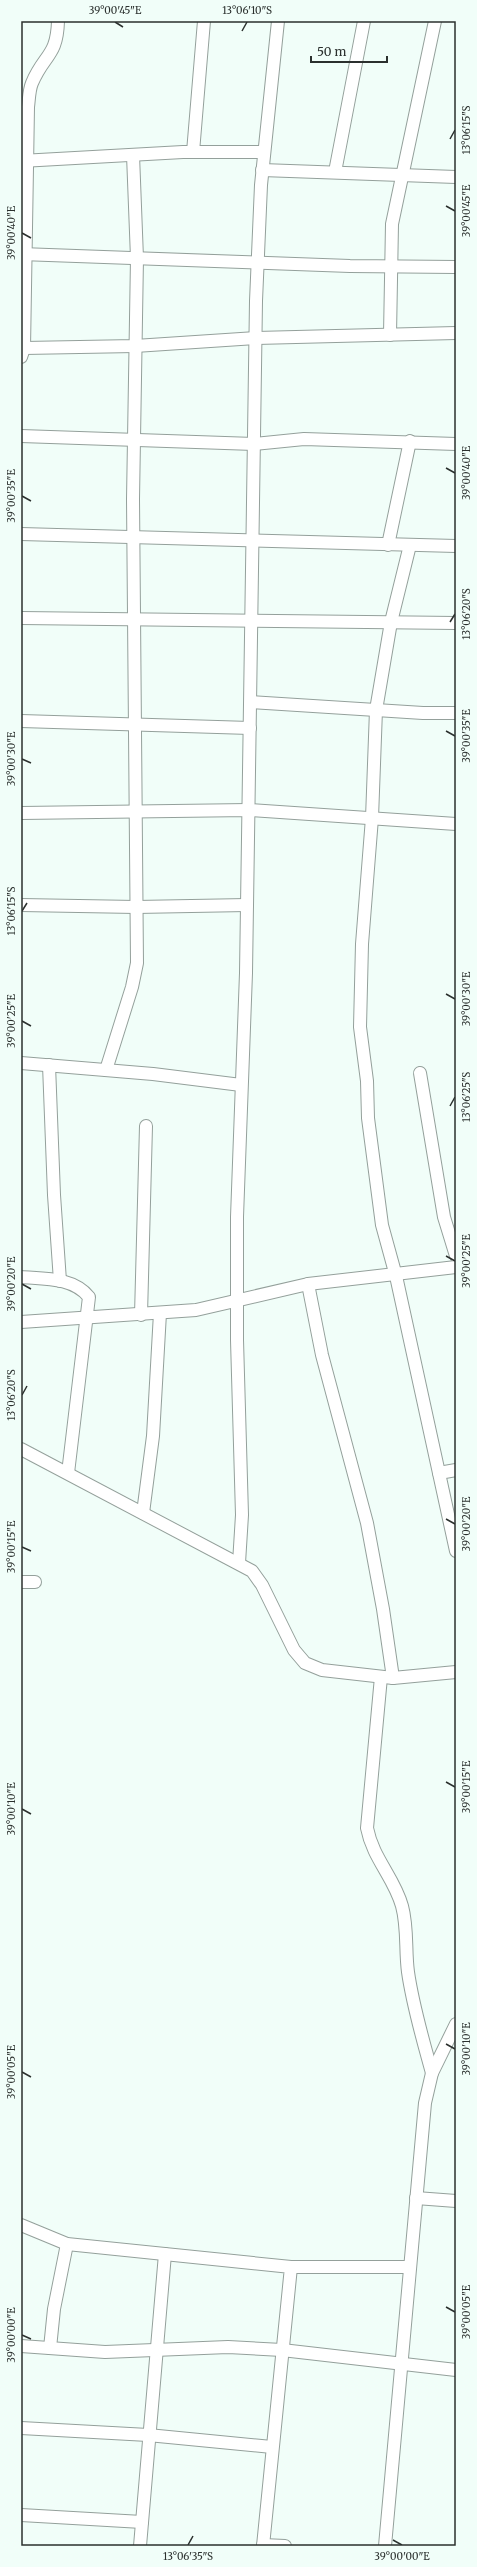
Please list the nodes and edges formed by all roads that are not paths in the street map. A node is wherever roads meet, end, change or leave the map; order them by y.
1 (58, 21) edge
2 (204, 21) edge
3 (278, 21) edge
4 (364, 21) edge
5 (435, 21) edge
6 (193, 152) junction
7 (264, 152) junction
8 (133, 155) junction
9 (24, 161) edge
10 (262, 170) junction
11 (335, 172) junction
12 (401, 174) junction
13 (456, 177) edge
14 (23, 254) edge
15 (137, 258) junction
16 (258, 262) junction
17 (390, 267) junction
18 (456, 267) edge
19 (456, 333) edge
20 (390, 335) junction
21 (256, 338) junction
22 (135, 346) junction
23 (22, 352) edge
24 (21, 436) edge
25 (133, 440) junction
26 (410, 441) junction
27 (254, 444) junction
28 (456, 444) edge
29 (21, 534) edge
30 (133, 539) junction
31 (252, 542) junction
32 (388, 545) junction
33 (410, 545) junction
34 (456, 546) edge
35 (21, 618) edge
36 (133, 618) junction
37 (251, 621) junction
38 (392, 622) junction
39 (456, 623) edge
40 (251, 702) junction
41 (376, 710) junction
42 (456, 713) edge
43 (21, 721) edge
44 (135, 724) junction
45 (250, 728) junction
46 (249, 810) junction
47 (136, 812) junction
48 (21, 813) edge
49 (372, 818) junction
50 (456, 824) edge
51 (21, 905) edge
52 (247, 905) junction
53 (136, 907) junction
54 (21, 1063) edge
55 (49, 1065) junction
56 (106, 1070) junction
57 (420, 1073) dead end
58 (241, 1086) junction
59 (146, 1126) dead end
60 (456, 1256) edge
61 (456, 1267) edge
62 (396, 1276) junction
63 (21, 1277) edge
64 (60, 1281) junction
65 (308, 1284) junction
66 (237, 1300) junction
67 (160, 1314) junction
68 (141, 1315) junction
69 (87, 1317) junction
70 (21, 1322) edge
71 (21, 1449) edge
72 (456, 1470) edge
73 (68, 1473) junction
74 (439, 1473) junction
75 (143, 1513) junction
76 (456, 1551) edge
77 (239, 1563) junction
78 (21, 1582) edge
79 (35, 1582) dead end
80 (456, 1672) edge
81 (387, 1678) junction
82 (456, 2024) edge
83 (432, 2073) junction
84 (416, 2198) junction
85 (456, 2201) edge
86 (21, 2224) edge
87 (67, 2244) junction
88 (165, 2254) junction
89 (291, 2267) junction
90 (410, 2267) junction
91 (21, 2346) edge
92 (50, 2348) junction
93 (282, 2350) junction
94 (156, 2351) junction
95 (401, 2363) junction
96 (456, 2370) edge
97 (21, 2428) edge
98 (148, 2436) junction
99 (272, 2448) junction
100 (21, 2516) edge
101 (142, 2522) junction
102 (140, 2546) edge
103 (263, 2546) edge
104 (285, 2546) edge
105 (385, 2546) edge

1 - 9 street
2 - 6 street
3 - 7 street
4 - 11 street
5 - 12 street
6 - 7 street
6 - 8 street
7 - 10 street
8 - 9 street
8 - 15 street
9 - 14 street
10 - 11 street
10 - 16 street
11 - 12 street
12 - 13 street
12 - 17 street
14 - 15 street
14 - 23 street
15 - 16 street
15 - 22 street
16 - 17 street
16 - 21 street
17 - 18 street
17 - 20 street
19 - 20 street
20 - 21 street
21 - 22 street
21 - 27 street
22 - 23 street
22 - 25 street
24 - 25 street
25 - 27 street
25 - 30 street
26 - 27 street
26 - 28 street
26 - 32 street
27 - 31 street
29 - 30 street
30 - 31 street
30 - 36 street
31 - 32 street
31 - 37 street
32 - 33 street
33 - 34 street
33 - 38 street
35 - 36 street
36 - 37 street
36 - 44 street
37 - 38 street
37 - 40 street
38 - 39 street
38 - 41 street
40 - 41 street
40 - 45 street
41 - 42 street
41 - 49 street
43 - 44 street
44 - 45 street
44 - 47 street
45 - 46 street
46 - 47 street
46 - 49 street
46 - 52 street
47 - 48 street
47 - 53 street
49 - 50 street
49 - 62 street
51 - 53 street
52 - 53 street
52 - 58 street
53 - 56 street
54 - 55 street
55 - 56 street
55 - 64 street
56 - 58 street
57 - 60 street
58 - 66 street
59 - 68 street
61 - 62 street
62 - 65 street
62 - 74 street
63 - 64 street
64 - 69 street
65 - 66 street
65 - 81 street
66 - 67 street
66 - 77 street
67 - 68 street
67 - 75 street
68 - 69 street
69 - 70 street
69 - 73 street
71 - 73 street
72 - 74 street
73 - 75 street
74 - 76 street
75 - 77 street
77 - 81 street
78 - 79 street
80 - 81 street
81 - 83 street
82 - 83 street
83 - 84 street
84 - 85 street
84 - 90 street
86 - 87 street
87 - 88 street
87 - 92 street
88 - 89 street
88 - 94 street
89 - 90 street
89 - 93 street
90 - 95 street
91 - 92 street
92 - 94 street
93 - 94 street
93 - 95 street
93 - 99 street
94 - 98 street
95 - 96 street
95 - 105 street
97 - 98 street
98 - 99 street
98 - 101 street
99 - 103 street
100 - 101 street
101 - 102 street
103 - 104 street

